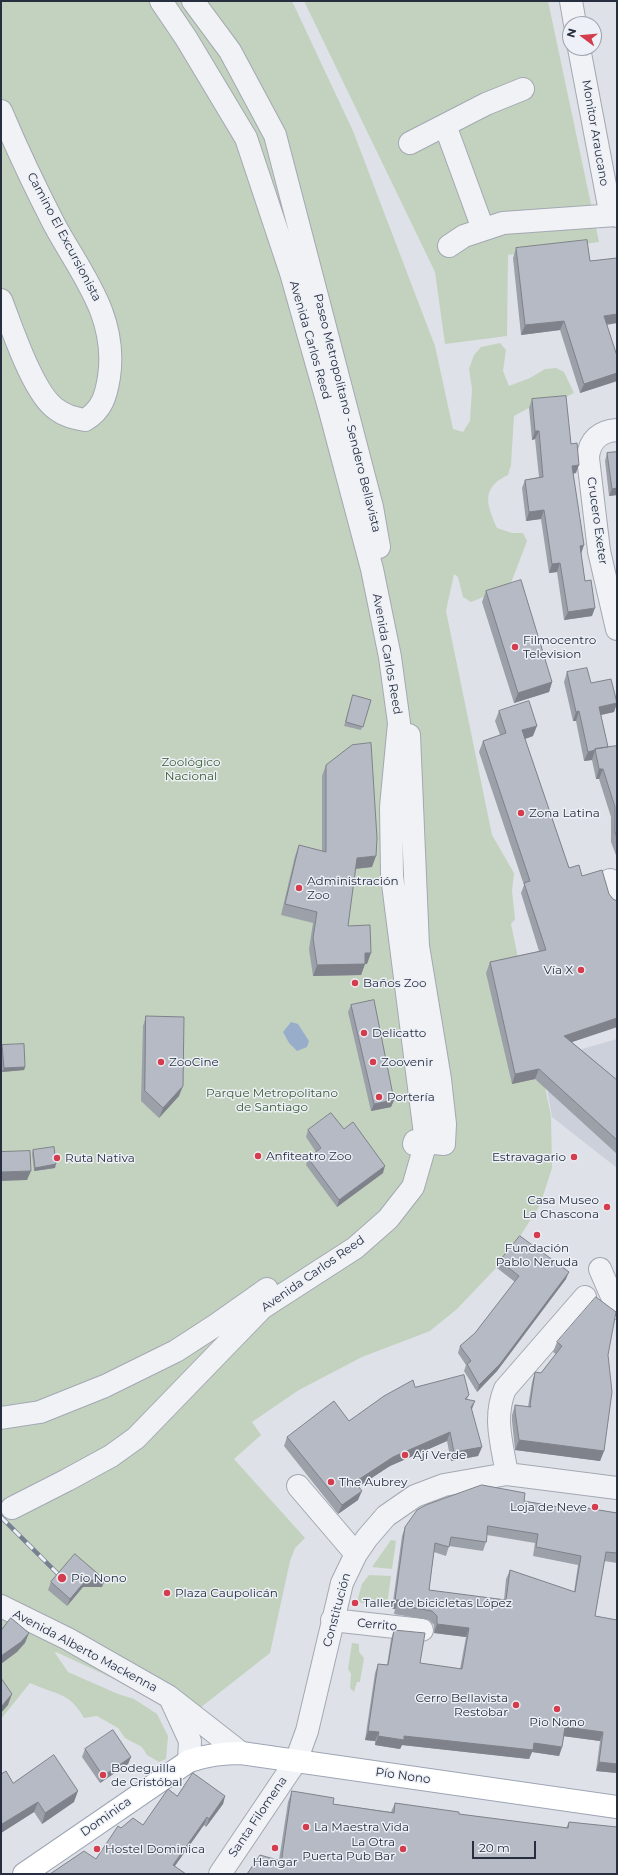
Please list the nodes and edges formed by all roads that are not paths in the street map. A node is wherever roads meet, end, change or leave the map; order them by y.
1 (161, 1) edge
2 (193, 1) edge
3 (571, 1) edge
4 (574, 16) edge
5 (581, 56) edge
6 (523, 89) dead end
7 (1, 111) edge
8 (445, 125) junction
9 (410, 143) dead end
10 (616, 216) edge
11 (483, 229) junction
12 (449, 246) dead end
13 (1, 300) edge
14 (617, 430) edge
15 (617, 629) edge
16 (421, 1142) junction
17 (600, 1269) dead end
18 (585, 1297) dead end
19 (617, 1308) edge
20 (1, 1418) edge
21 (507, 1474) junction
22 (298, 1486) dead end
23 (617, 1488) edge
24 (12, 1508) dead end
25 (356, 1554) junction
26 (1, 1606) edge
27 (332, 1620) junction
28 (422, 1630) dead end
29 (168, 1696) junction
30 (241, 1753) junction
31 (189, 1761) junction
32 (296, 1761) junction
33 (617, 1807) edge
34 (24, 1874) edge
35 (220, 1874) edge

1 - 16 street, Avenida Carlos Reed
2 - 16 street, Paseo Metropolitano - Sendero Bellavista
3 - 4 street
5 - 10 street, Monitor Araucano
6 - 8 street
7 - 13 street, Camino El Excursionista
8 - 9 street
8 - 11 street
10 - 11 street
11 - 12 street
14 - 15 street, Crucero Exeter
16 - 20 street
16 - 24 street, Avenida Carlos Reed
17 - 19 street
18 - 21 street
21 - 23 street, Constitución
21 - 25 street, Constitución
22 - 25 street
25 - 27 street, Constitución
26 - 29 street, Avenida Alberto Mackenna
27 - 28 street, Cerrito
27 - 32 street, Constitución
29 - 30 street, Avenida Alberto Mackenna
29 - 31 street, Avenida Alberto Mackenna
30 - 31 main road, Pío Nono
30 - 32 main road, Pío Nono
31 - 34 main road, Dominica
32 - 33 main road, Pío Nono
32 - 35 street, Santa Filomena

